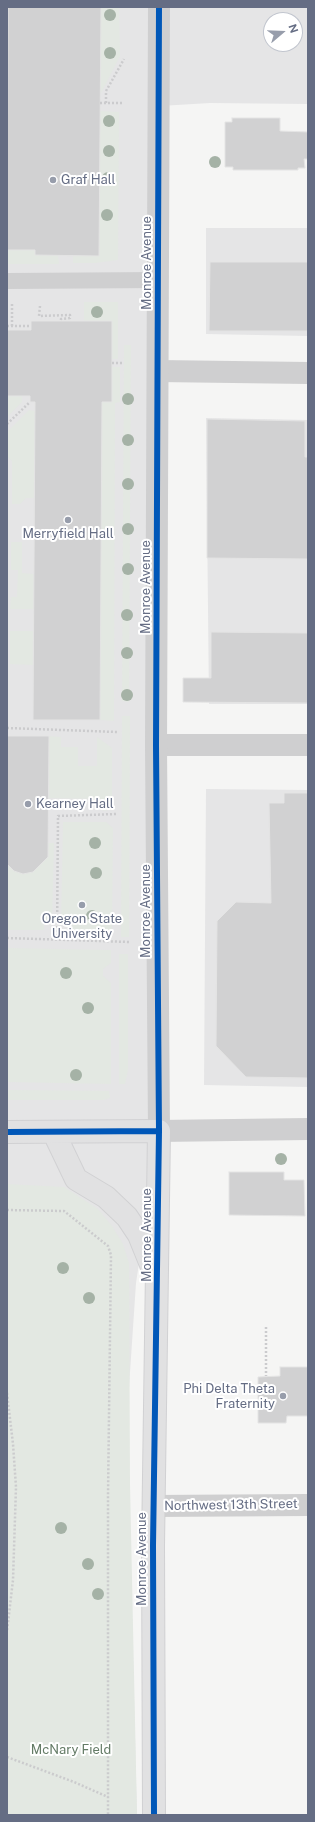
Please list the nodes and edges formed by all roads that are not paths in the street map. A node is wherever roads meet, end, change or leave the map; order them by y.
1 (160, 7) edge
2 (159, 280) junction
3 (7, 282) edge
4 (158, 371) junction
5 (308, 373) edge
6 (308, 744) edge
7 (156, 745) junction
8 (308, 1129) edge
9 (159, 1131) junction
10 (7, 1132) edge
11 (54, 1133) junction
12 (158, 1280) junction
13 (308, 1505) edge
14 (154, 1506) junction
15 (154, 1815) edge

1 - 2 street, Monroe Avenue
2 - 3 lane
2 - 4 street, Monroe Avenue
4 - 5 street
4 - 7 street, Monroe Avenue
6 - 7 street
7 - 9 street, Monroe Avenue
8 - 9 street
9 - 11 main road
9 - 12 main road, Monroe Avenue
10 - 11 main road
11 - 12 main road
12 - 14 main road, Monroe Avenue
13 - 14 street, Northwest 13th Street
14 - 15 main road, Monroe Avenue

